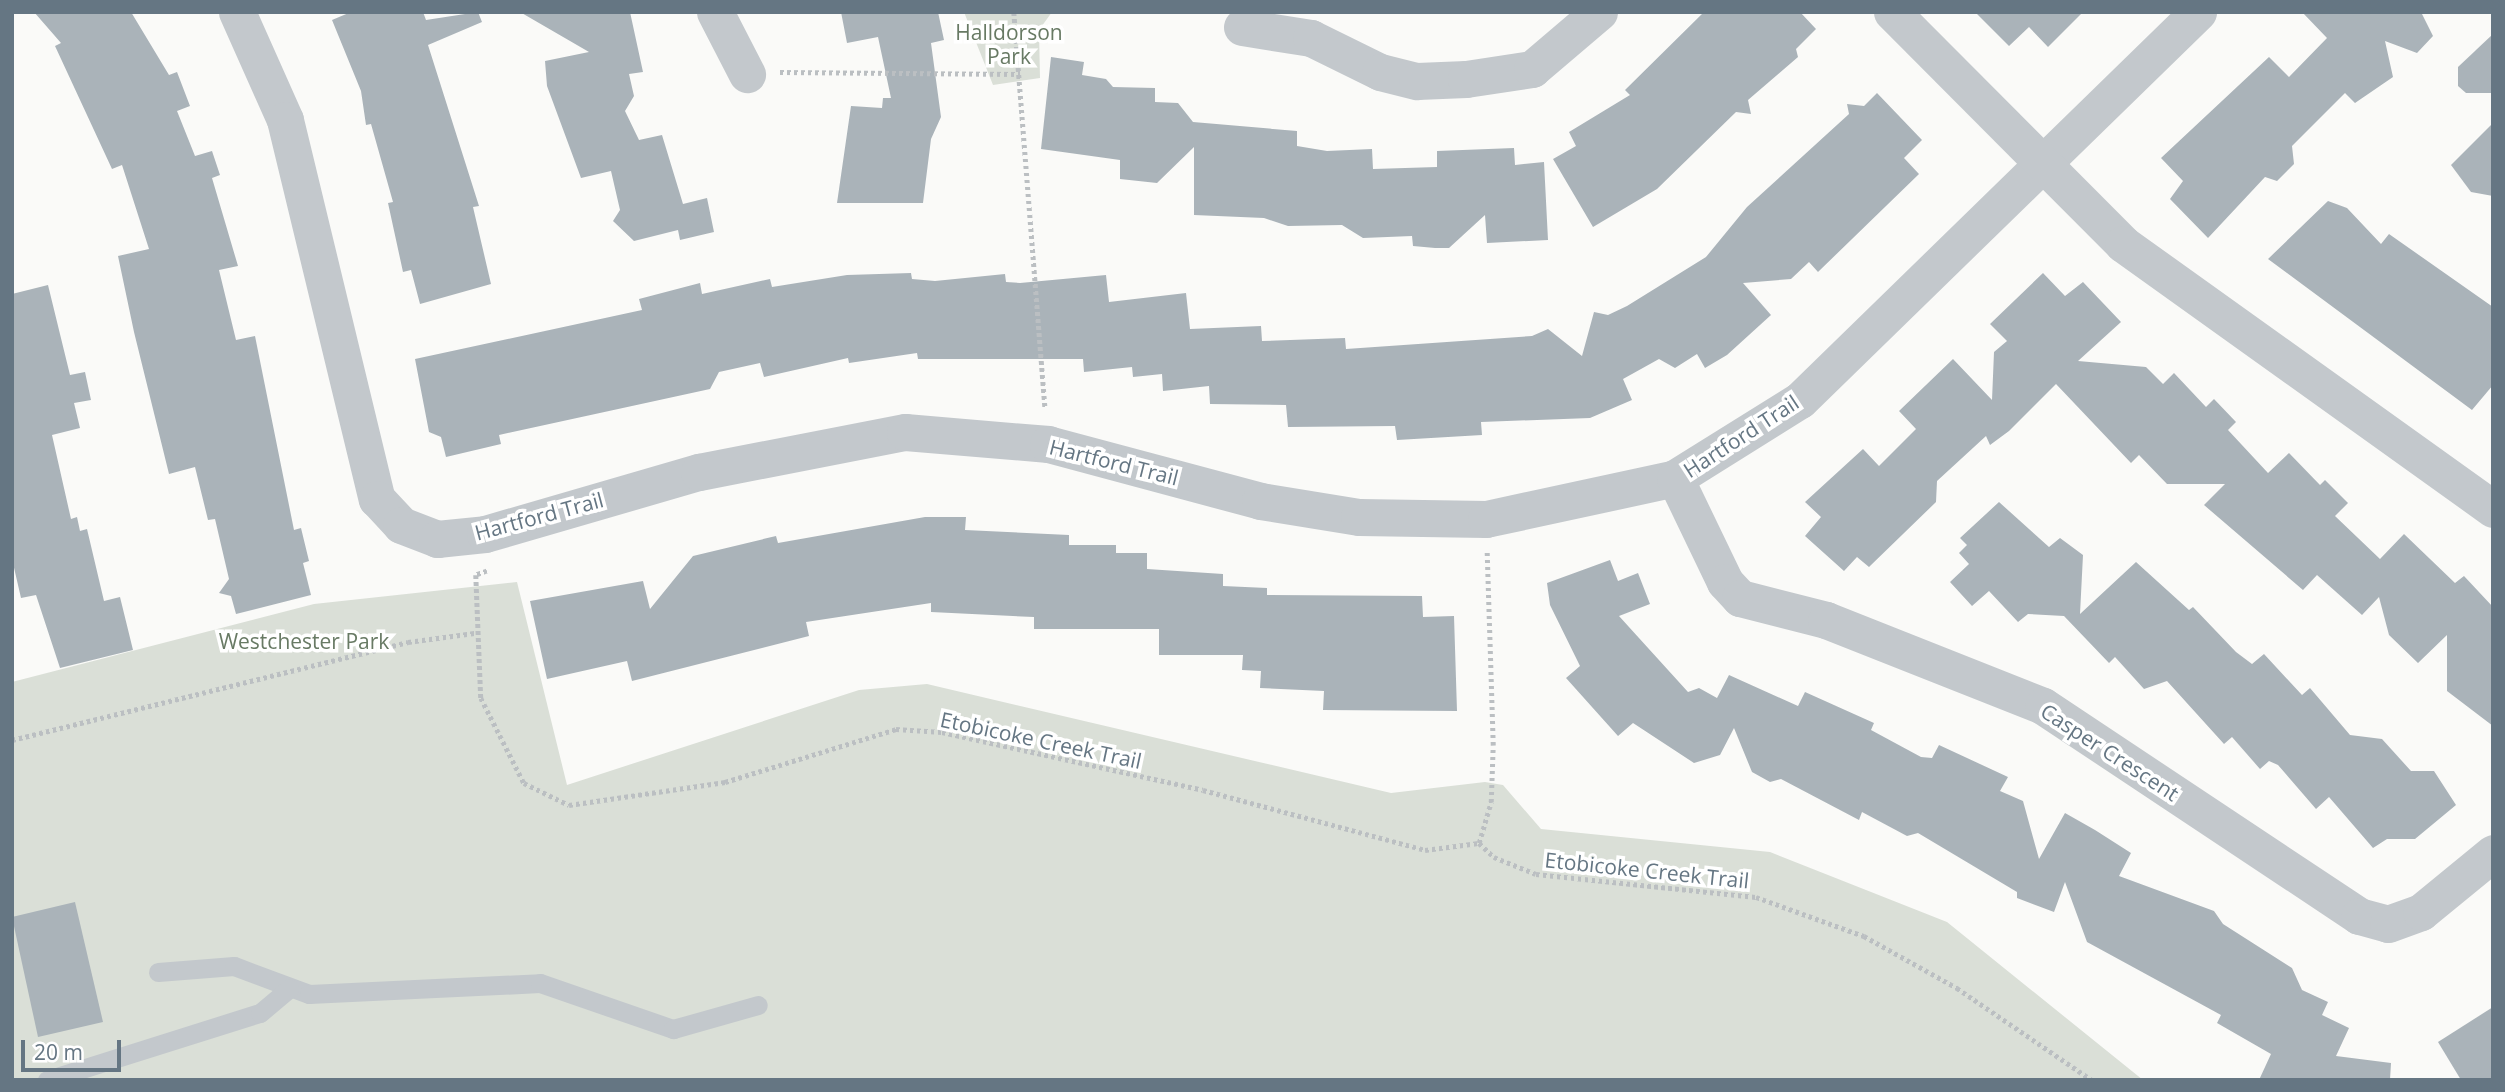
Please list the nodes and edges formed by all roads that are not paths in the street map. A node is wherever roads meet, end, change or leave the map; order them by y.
1 (237, 12) edge
2 (715, 12) edge
3 (1599, 12) edge
4 (1892, 12) edge
5 (2198, 12) edge
6 (1242, 27) dead end
7 (747, 74) road end
8 (2040, 164) junction
9 (1675, 478) junction
10 (2493, 509) edge
11 (2493, 853) edge
12 (158, 972) dead end
13 (289, 989) junction
14 (758, 1005) dead end
15 (47, 1080) edge

1 - 9 street, Hartford Trail
2 - 7 street
3 - 6 street
4 - 8 street
5 - 8 street, Hartford Trail
8 - 9 street, Hartford Trail
8 - 10 street
9 - 11 street, Casper Crescent
12 - 13 lane
13 - 14 lane
13 - 15 lane

